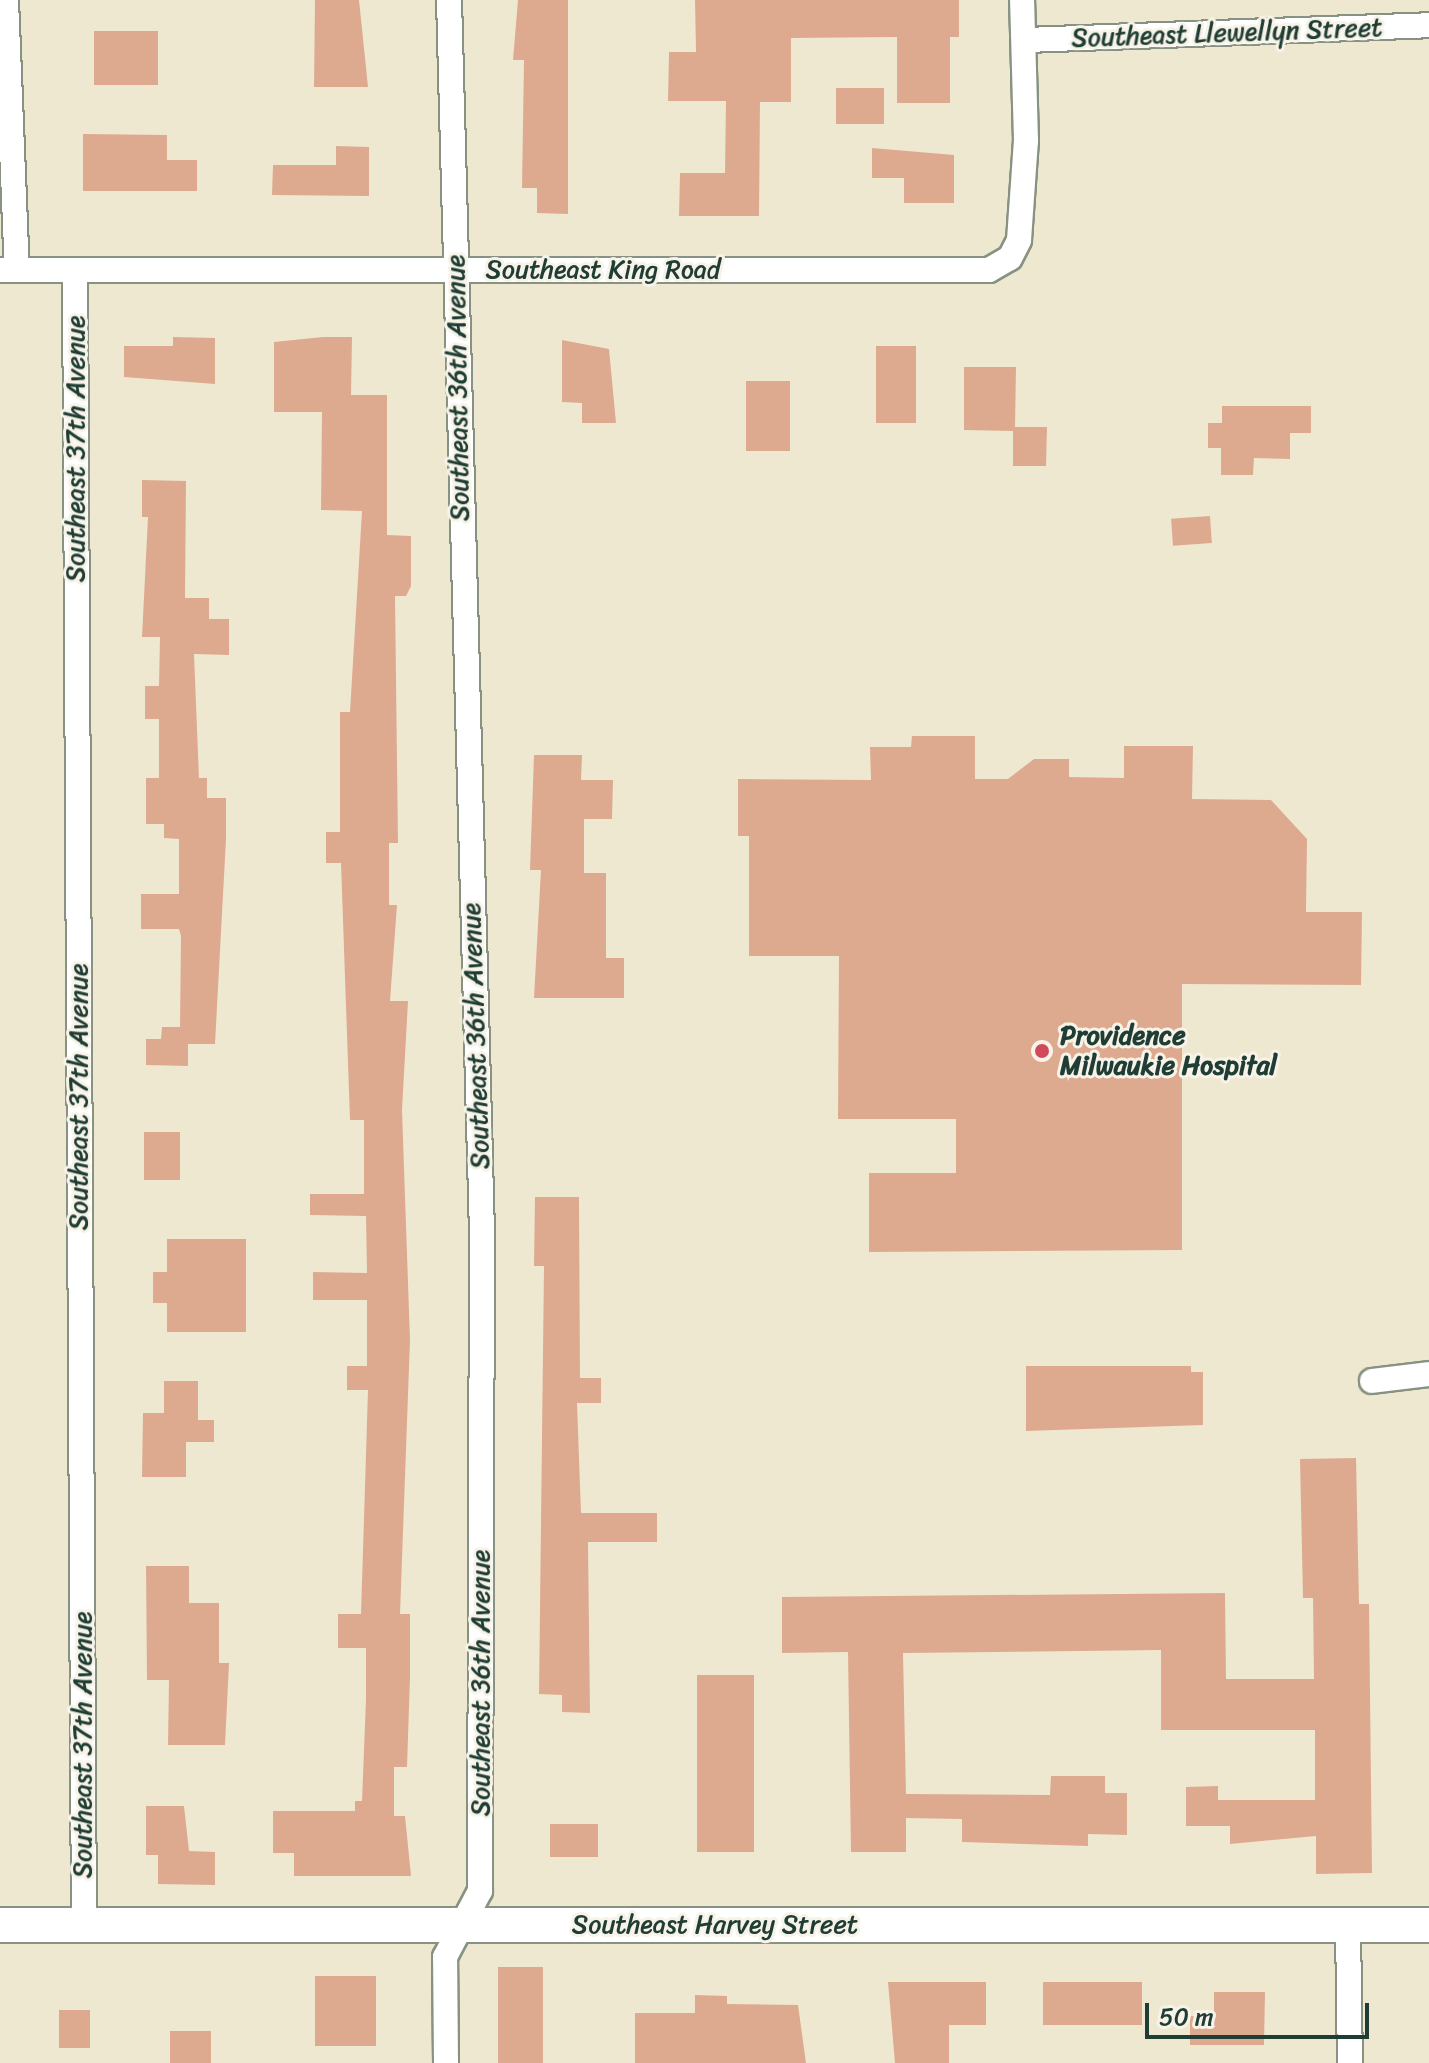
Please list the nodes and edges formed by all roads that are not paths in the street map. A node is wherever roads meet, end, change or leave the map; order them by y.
1 (6, 0) edge
2 (449, 0) edge
3 (1022, 0) edge
4 (1429, 25) edge
5 (1026, 40) junction
6 (8, 270) edge
7 (75, 270) junction
8 (455, 270) junction
9 (1429, 1374) edge
10 (1372, 1381) dead end
11 (0, 1925) edge
12 (84, 1925) junction
13 (462, 1925) junction
14 (1348, 1925) junction
15 (1429, 1925) edge
16 (446, 2063) edge
17 (1350, 2063) edge

1 - 6 street
2 - 8 street, Southeast 36th Avenue
3 - 5 street
4 - 5 street, Southeast Llewellyn Street
5 - 8 street, Southeast King Road
6 - 7 street, Southeast King Road
7 - 8 street, Southeast King Road
7 - 12 street, Southeast 37th Avenue
8 - 13 street, Southeast 36th Avenue
9 - 10 street
11 - 12 street, Southeast Harvey Street
12 - 13 street, Southeast Harvey Street
13 - 14 street, Southeast Harvey Street
13 - 16 street, Southeast 36th Avenue
14 - 15 street, Southeast Harvey Street
14 - 17 street

